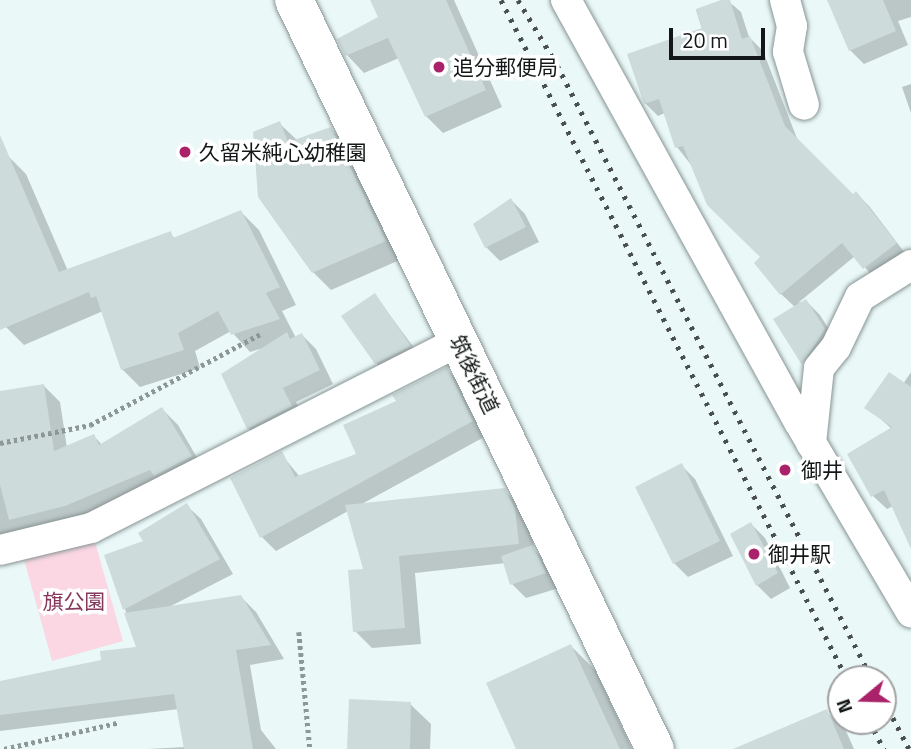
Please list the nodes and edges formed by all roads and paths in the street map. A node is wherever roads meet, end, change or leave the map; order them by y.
1 (294, 0) edge
2 (566, 0) edge
3 (785, 0) edge
4 (804, 105) dead end
5 (911, 265) edge
6 (262, 333) dead end
7 (459, 341) junction
8 (0, 443) edge
9 (811, 443) junction
10 (0, 550) edge
11 (911, 612) edge
12 (299, 632) dead end
13 (117, 723) dead end
14 (4, 749) edge
15 (310, 749) edge
16 (655, 749) edge

1 - 7 street, 筑後街道
2 - 9 street
3 - 4 street
5 - 9 street
6 - 8 path
7 - 10 street
7 - 16 street, 筑後街道
9 - 11 street
12 - 15 path
13 - 14 path

